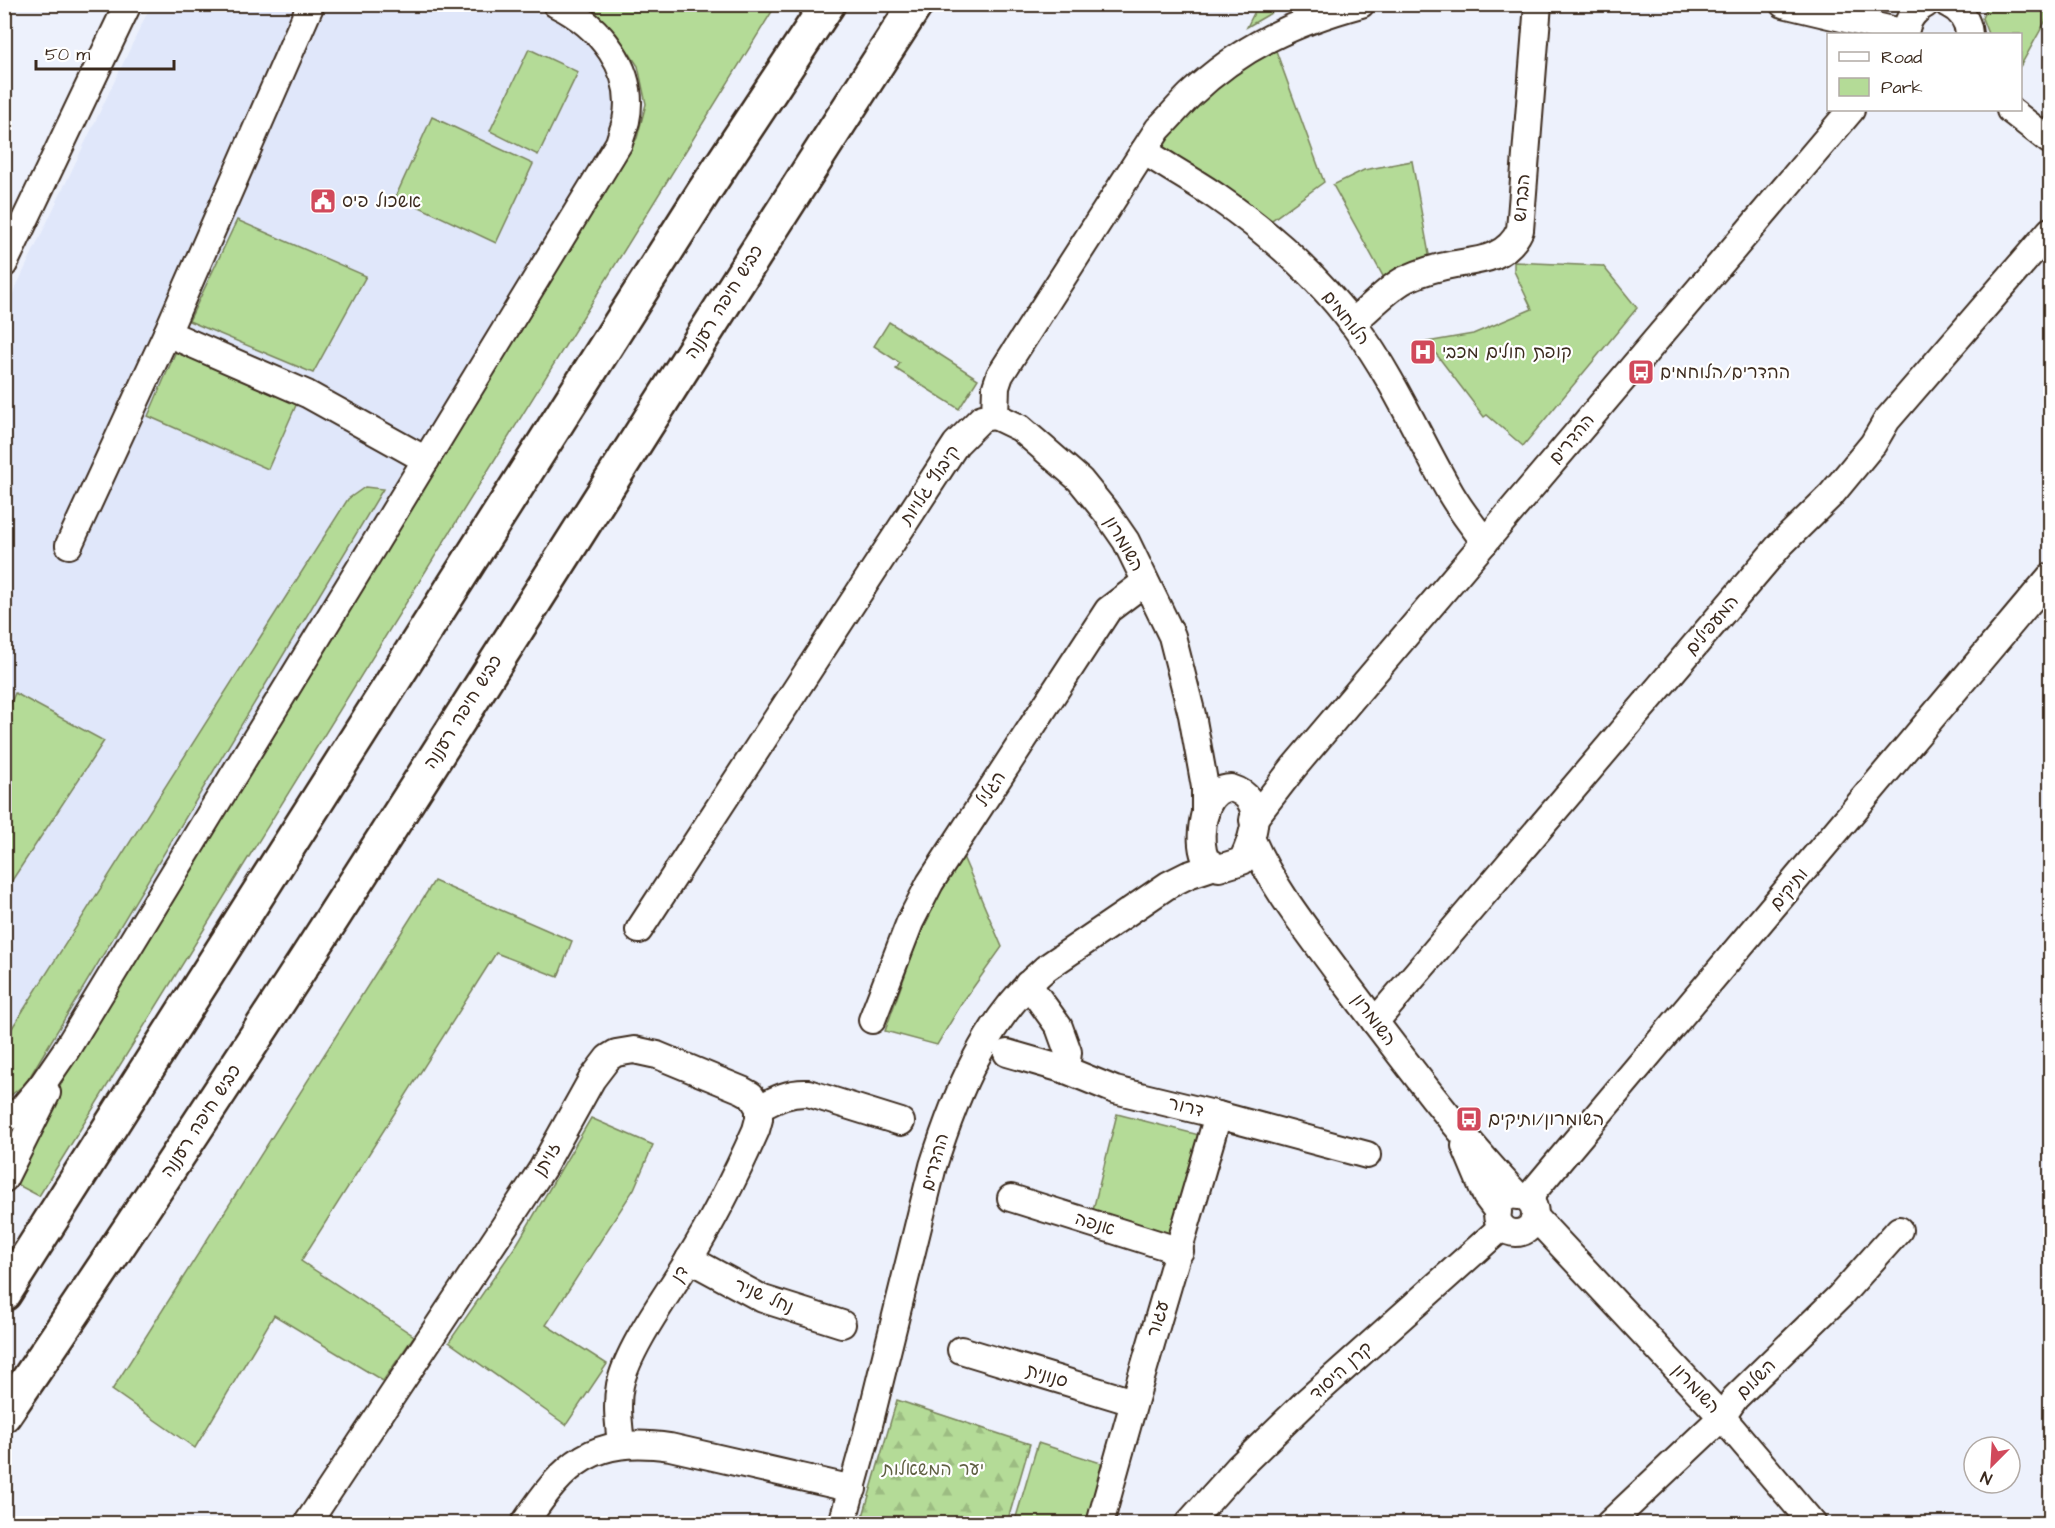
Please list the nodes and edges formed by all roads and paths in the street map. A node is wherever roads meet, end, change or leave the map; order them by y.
1 (128, 4) edge
2 (311, 4) edge
3 (556, 4) edge
4 (820, 4) edge
5 (828, 4) edge
6 (916, 4) edge
7 (1361, 4) edge
8 (1538, 4) edge
9 (1783, 4) edge
10 (1926, 4) edge
11 (1948, 4) edge
12 (1973, 4) edge
13 (1831, 15) junction
14 (1969, 32) edge
15 (1847, 33) edge
16 (1901, 33) edge
17 (1905, 33) edge
18 (1850, 111) edge
19 (2011, 111) edge
20 (2050, 141) edge
21 (1144, 152) junction
22 (703, 193) junction
23 (15, 214) edge
24 (2050, 231) edge
25 (4, 264) edge
26 (1352, 323) junction
27 (167, 333) junction
28 (994, 416) junction
29 (426, 460) junction
30 (1485, 542) junction
31 (69, 545) dead end
32 (2050, 577) edge
33 (1146, 582) junction
34 (1192, 715) junction
35 (1293, 767) junction
36 (1236, 789) junction
37 (1205, 814) junction
38 (1201, 839) junction
39 (1249, 840) junction
40 (1215, 866) junction
41 (1168, 885) junction
42 (639, 930) dead end
43 (1028, 984) junction
44 (872, 1020) dead end
45 (1375, 1022) junction
46 (75, 1035) junction
47 (1007, 1053) dead end
48 (1066, 1070) junction
49 (759, 1108) junction
50 (1218, 1115) junction
51 (4, 1119) edge
52 (901, 1122) dead end
53 (1460, 1131) junction
54 (1367, 1155) dead end
55 (4, 1179) edge
56 (1011, 1198) dead end
57 (1528, 1211) junction
58 (1500, 1219) junction
59 (1899, 1230) dead end
60 (1180, 1251) junction
61 (689, 1259) junction
62 (4, 1294) edge
63 (842, 1324) dead end
64 (961, 1350) dead end
65 (1133, 1402) junction
66 (4, 1415) edge
67 (1722, 1417) junction
68 (621, 1444) junction
69 (853, 1489) junction
70 (307, 1524) edge
71 (524, 1524) edge
72 (842, 1524) edge
73 (1101, 1524) edge
74 (1188, 1524) edge
75 (1609, 1524) edge
76 (1813, 1524) edge

1 - 23 street
2 - 27 street
3 - 29 street
4 - 22 highway
5 - 22 highway
6 - 66 highway, כביש חיפה רעננה
7 - 21 street
8 - 26 street, הברוש
9 - 13 street
10 - 17 street
11 - 14 street
12 - 14 street
13 - 15 street
13 - 16 street
18 - 30 street, ההדרים
19 - 20 street
21 - 26 street, הלוחמים
21 - 28 street
22 - 62 highway
23 - 25 street
24 - 45 street, המעפילים
26 - 30 street, הלוחמים
27 - 29 street
27 - 31 street
28 - 33 street, השומרון
28 - 42 street, קיבוץ גלויות
29 - 46 street
30 - 35 street, ההדרים
32 - 57 street, ותיקים
33 - 34 street, השומרון
33 - 44 street, הגליל
34 - 36 street, השומרון
34 - 37 street, השומרון
35 - 36 street, ההדרים
35 - 39 street, ההדרים
36 - 37 street
36 - 39 street
37 - 38 street
38 - 40 street
38 - 41 street, ההדרים
39 - 40 street
39 - 45 street, השומרון
40 - 41 street, ההדרים
41 - 43 street, ההדרים
43 - 48 street
43 - 69 street, ההדרים
45 - 53 street, השומרון
46 - 51 street
46 - 55 street
47 - 48 street, דרור
48 - 50 street, דרור
49 - 52 street
49 - 61 street, דן
49 - 70 street, זויתן
50 - 54 street, דרור
50 - 60 street, עגור
53 - 57 street, השומרון
53 - 58 street, השומרון
56 - 60 street, אנפה
57 - 58 street
57 - 58 street, השומרון
57 - 67 street, השומרון
58 - 74 street, קרן היסוד
59 - 67 street, השלום
60 - 65 street, עגור
61 - 63 street, נחל שניר
61 - 68 street, דן
64 - 65 street, סנונית
65 - 73 street, עגור
67 - 75 street, השלום
67 - 76 street, השומרון
68 - 69 street
68 - 71 street
69 - 72 street, ההדרים

